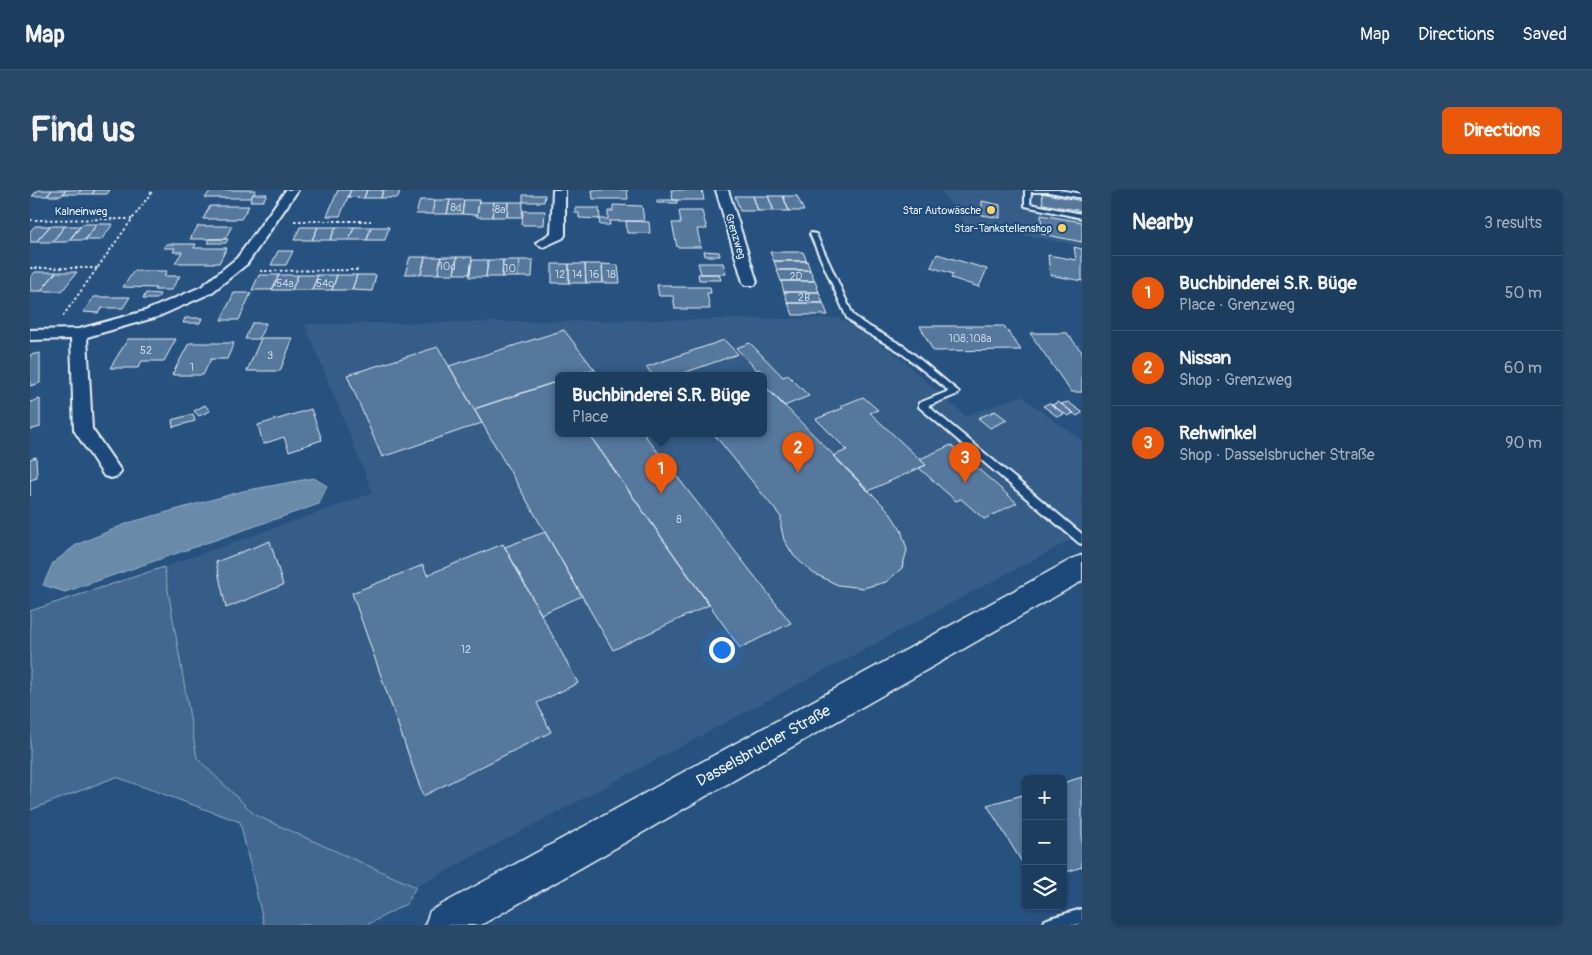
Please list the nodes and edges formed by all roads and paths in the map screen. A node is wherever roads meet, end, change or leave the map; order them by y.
1 (153, 190) edge
2 (292, 190) edge
3 (559, 190) edge
4 (722, 190) edge
5 (1082, 196) edge
6 (1082, 216) edge
7 (30, 220) edge
8 (132, 220) junction
9 (270, 221) junction
10 (371, 222) dead end
11 (813, 234) dead end
12 (543, 243) dead end
13 (30, 268) edge
14 (98, 268) junction
15 (358, 270) dead end
16 (229, 271) junction
17 (750, 282) dead end
18 (79, 334) junction
19 (30, 335) edge
20 (49, 335) junction
21 (112, 471) dead end
22 (1082, 540) edge
23 (1082, 567) edge
24 (1082, 916) edge
25 (444, 925) edge
26 (1050, 925) edge

1 - 8 path
2 - 9 street
3 - 12 street
4 - 17 street, Grenzweg
5 - 6 lane
7 - 8 path, Kalneinweg
8 - 14 path
9 - 10 path
9 - 16 street
11 - 22 lane
13 - 14 path
14 - 20 path
15 - 16 path
16 - 18 street
18 - 20 street
18 - 21 street
19 - 20 street
23 - 25 street, Dasselsbrucher Straße
24 - 26 lane

